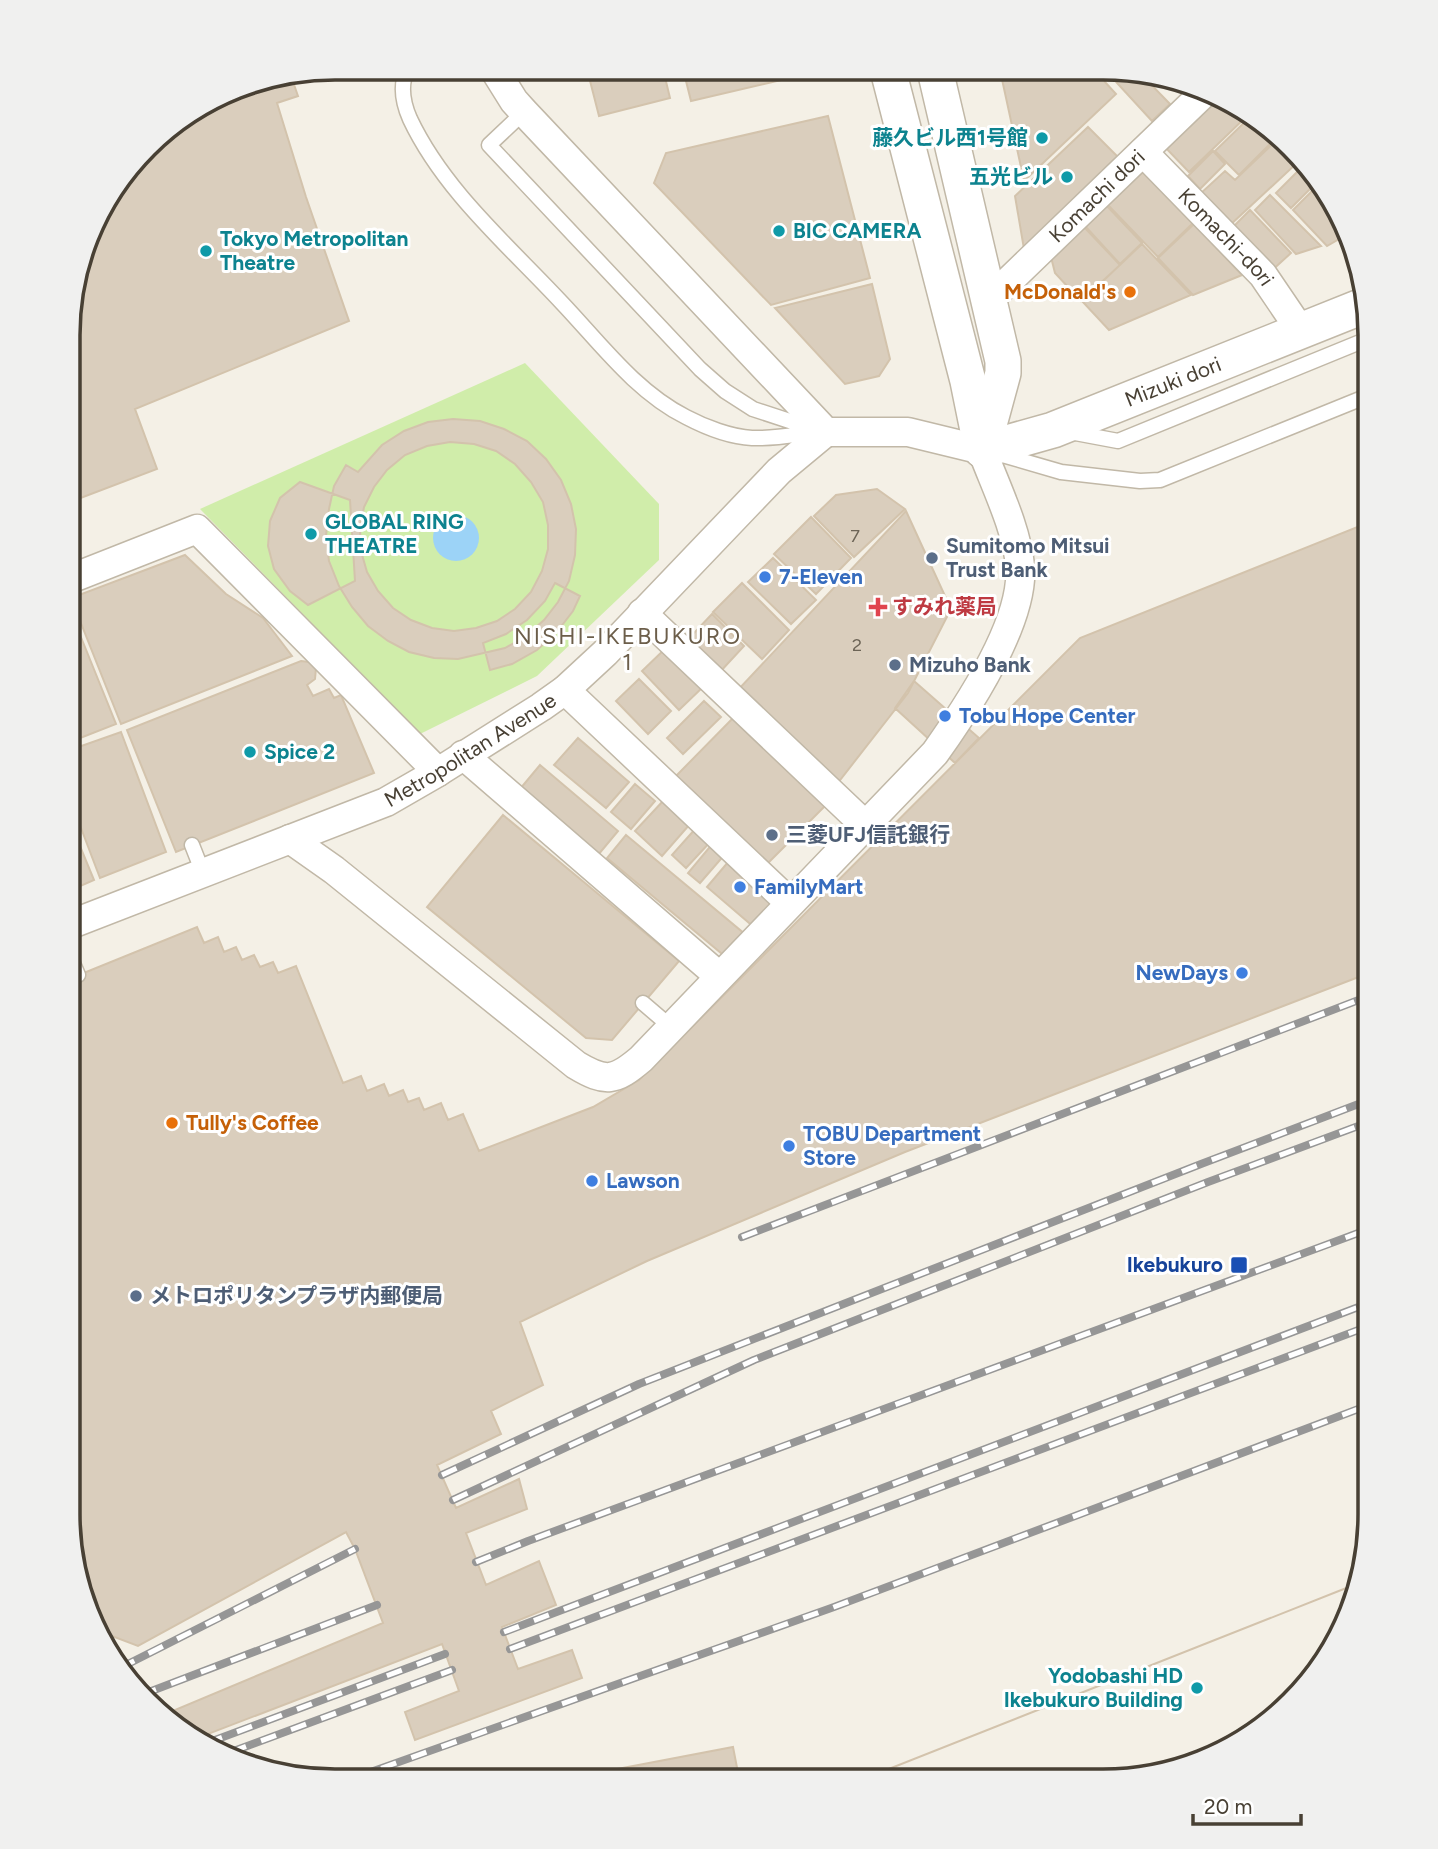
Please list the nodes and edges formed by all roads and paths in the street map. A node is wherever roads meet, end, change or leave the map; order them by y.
1 (403, 80) edge
2 (501, 80) edge
3 (891, 80) edge
4 (937, 80) edge
5 (1198, 99) edge
6 (524, 112) junction
7 (1143, 152) junction
8 (989, 300) junction
9 (1356, 309) edge
10 (1301, 331) junction
11 (1358, 343) edge
12 (1358, 399) edge
13 (1053, 430) junction
14 (826, 432) junction
15 (982, 450) junction
16 (80, 575) edge
17 (642, 613) junction
18 (565, 691) junction
19 (463, 755) junction
20 (438, 772) junction
21 (866, 826) junction
22 (290, 839) junction
23 (192, 845) dead end
24 (203, 873) junction
25 (789, 902) junction
26 (80, 921) edge
27 (719, 976) junction
28 (643, 1003) dead end
29 (670, 1027) junction

1 - 14 lane
2 - 6 street
3 - 15 street
4 - 8 street
5 - 7 street, Komachi dori
6 - 14 street
6 - 14 lane
7 - 8 street, Komachi dori
7 - 10 street, Komachi-dori
8 - 15 street
9 - 10 street, Mizuki dori
10 - 13 street, Mizuki dori
11 - 13 lane
12 - 15 lane
13 - 15 street, Mizuki dori
14 - 15 street
14 - 17 street, Metropolitan Avenue
15 - 21 street
16 - 20 street
17 - 18 street, Metropolitan Avenue
17 - 21 street
18 - 19 street, Metropolitan Avenue
18 - 25 street
19 - 20 street, Metropolitan Avenue
19 - 27 street
20 - 22 street, Metropolitan Avenue
21 - 25 street
22 - 24 street, Metropolitan Avenue
22 - 29 street
23 - 24 lane
24 - 26 street, Metropolitan Avenue
25 - 27 street
27 - 29 street
28 - 29 lane

